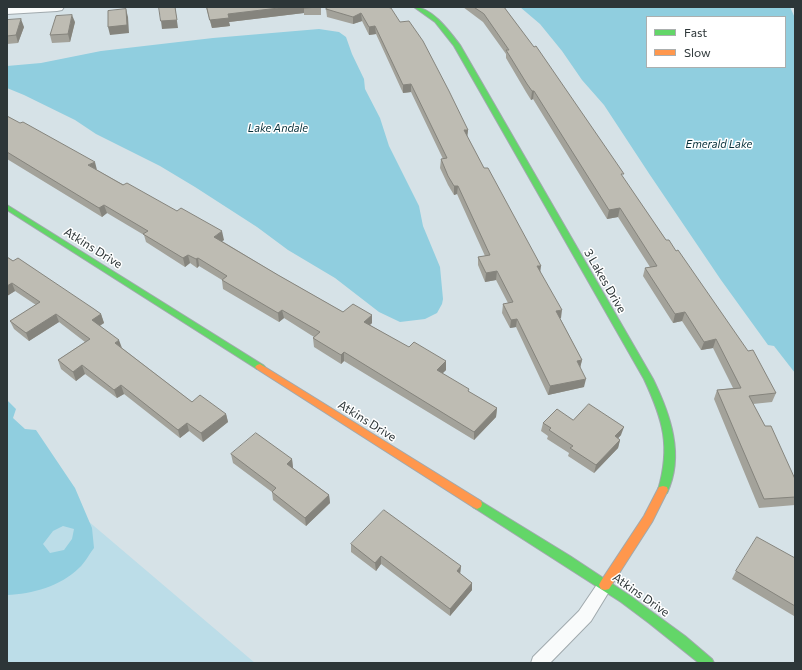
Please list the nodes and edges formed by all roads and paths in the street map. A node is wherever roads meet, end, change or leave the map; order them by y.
1 (56, 7) edge
2 (417, 7) edge
3 (7, 10) edge
4 (7, 208) edge
5 (605, 585) junction
6 (539, 663) edge
7 (708, 663) edge

1 - 3 street
2 - 5 street, 3 Lakes Drive
4 - 5 street, Atkins Drive
5 - 6 lane
5 - 7 street, Atkins Drive

